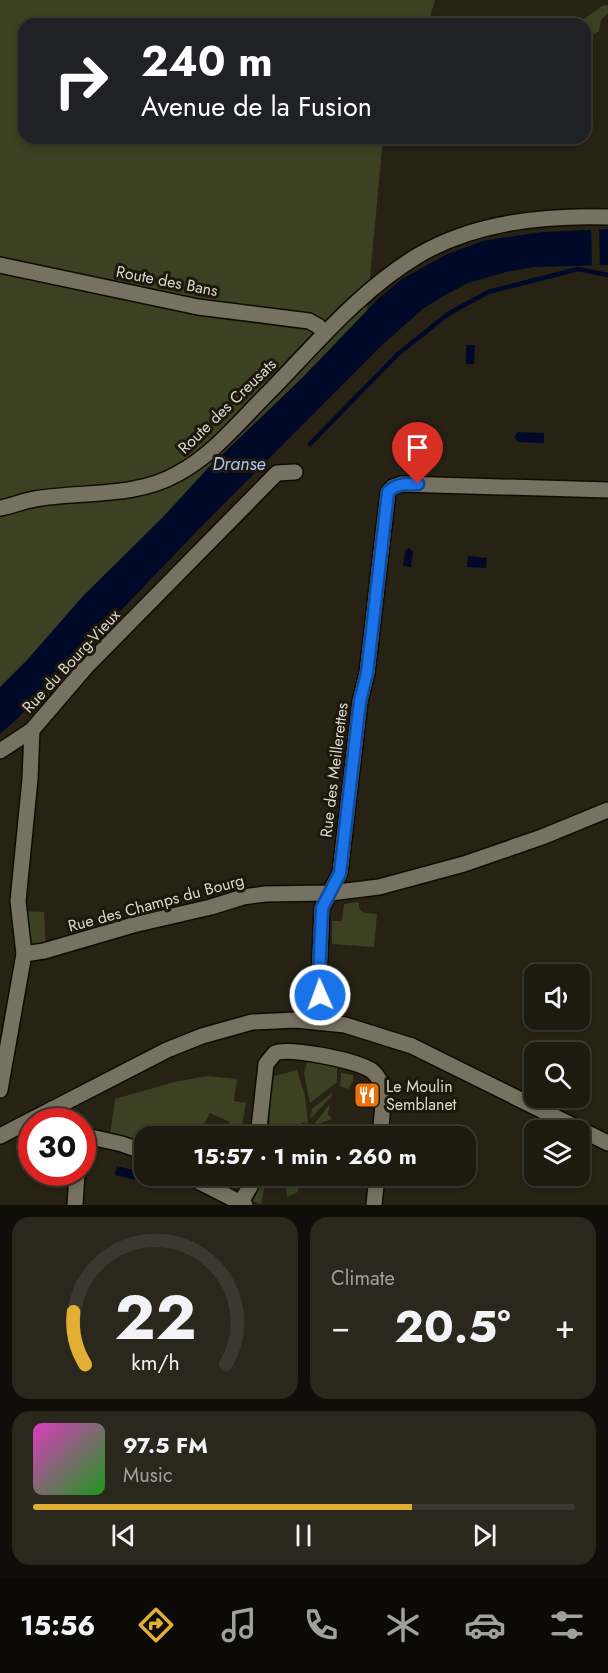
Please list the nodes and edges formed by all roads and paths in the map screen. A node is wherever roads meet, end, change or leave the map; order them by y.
1 (608, 217) edge
2 (0, 265) edge
3 (325, 333) junction
4 (295, 472) dead end
5 (608, 490) edge
6 (0, 508) edge
7 (32, 730) junction
8 (0, 751) edge
9 (608, 810) edge
10 (330, 893) junction
11 (24, 954) junction
12 (322, 1021) junction
13 (0, 1090) edge
14 (69, 1108) edge
15 (259, 1126) edge
16 (380, 1126) edge
17 (18, 1130) edge
18 (0, 1136) edge
19 (96, 1138) edge
20 (608, 1143) edge
21 (134, 1148) edge
22 (76, 1186) edge
23 (208, 1186) edge
24 (251, 1186) edge
25 (376, 1186) edge
26 (243, 1204) edge
27 (75, 1205) edge
28 (374, 1205) edge

1 - 3 street, Route des Creusats
2 - 3 street, Route des Bans
3 - 6 street, Route des Creusats
4 - 7 street, Rue du Bourg-Vieux
5 - 10 street, Rue des Meillerettes
7 - 8 street
7 - 11 street, Rue du Bourg-Vieux
9 - 10 street, Rue des Champs du Bourg
10 - 11 street, Rue des Champs du Bourg
10 - 12 street, Rue des Meillerettes
11 - 13 street, Rue du Bourg-Vieux
12 - 14 street
12 - 20 street
15 - 16 street
17 - 18 street
19 - 21 street
22 - 27 street
23 - 26 street
24 - 26 street
25 - 28 street

